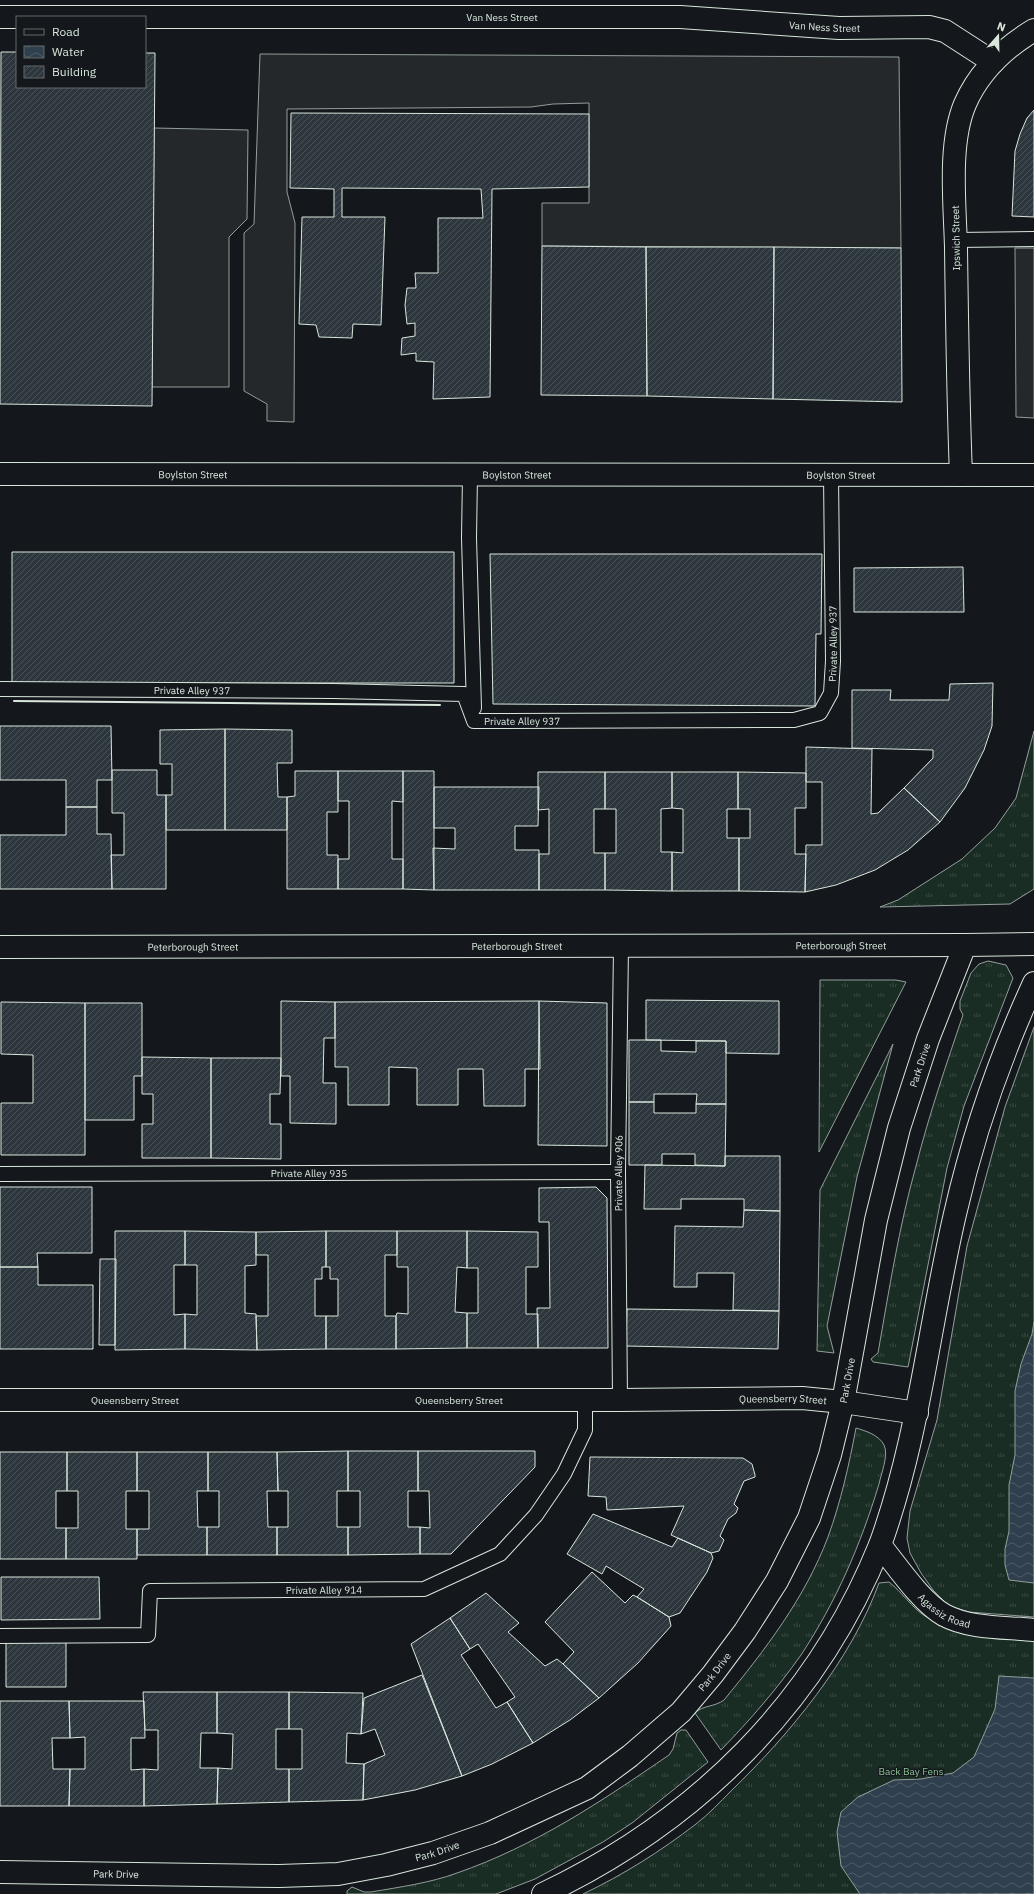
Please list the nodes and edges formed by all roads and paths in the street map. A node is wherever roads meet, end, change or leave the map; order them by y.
1 (0, 17) edge
2 (16, 17) edge
3 (146, 17) edge
4 (1034, 30) edge
5 (993, 62) junction
6 (1034, 239) edge
7 (956, 240) junction
8 (0, 474) edge
9 (470, 474) junction
10 (831, 475) junction
11 (961, 475) junction
12 (1034, 475) edge
13 (0, 689) edge
14 (474, 721) junction
15 (1034, 944) edge
16 (965, 945) junction
17 (621, 946) junction
18 (0, 947) edge
19 (1034, 983) edge
20 (618, 1172) junction
21 (0, 1174) edge
22 (0, 1400) edge
23 (585, 1400) junction
24 (620, 1400) junction
25 (843, 1402) junction
26 (917, 1413) junction
27 (880, 1545) junction
28 (1034, 1630) edge
29 (0, 1636) edge
30 (0, 1872) edge
31 (543, 1894) edge

1 - 2 main road, Van Ness Street
3 - 5 main road, Van Ness Street
4 - 5 main road, Ipswich Street
5 - 7 main road, Ipswich Street
6 - 7 lane
7 - 11 main road, Ipswich Street
8 - 9 main road, Boylston Street
9 - 10 main road, Boylston Street
9 - 14 lane
10 - 11 main road, Boylston Street
10 - 14 lane, Private Alley 937
11 - 12 main road, Boylston Street
13 - 14 lane, Private Alley 937
15 - 16 main road, Peterborough Street
16 - 17 main road, Peterborough Street
16 - 25 main road, Park Drive
17 - 18 main road, Peterborough Street
17 - 20 lane, Private Alley 906
19 - 26 main road
20 - 21 lane, Private Alley 935
20 - 24 lane, Private Alley 906
22 - 23 main road, Queensberry Street
23 - 24 main road, Queensberry Street
23 - 29 lane, Private Alley 914
24 - 25 main road, Queensberry Street
25 - 26 main road, Queensberry Street
25 - 30 main road, Park Drive
26 - 27 main road
27 - 28 main road, Agassiz Road
27 - 31 main road

